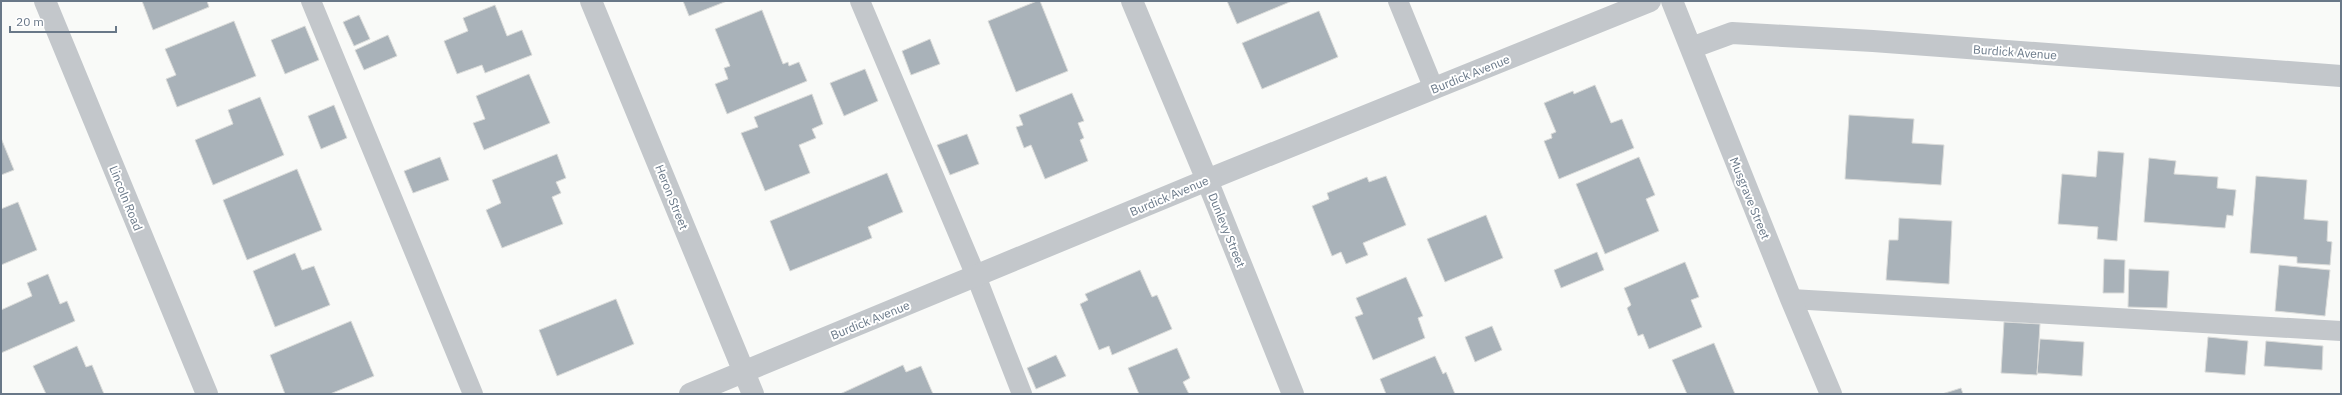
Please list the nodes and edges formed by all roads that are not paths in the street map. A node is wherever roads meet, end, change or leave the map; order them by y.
1 (45, 1) edge
2 (312, 1) edge
3 (591, 1) edge
4 (860, 1) edge
5 (1132, 1) edge
6 (1398, 1) edge
7 (1650, 1) edge
8 (1672, 1) edge
9 (1691, 48) junction
10 (2341, 76) edge
11 (1434, 89) junction
12 (1207, 180) junction
13 (976, 276) junction
14 (1791, 299) junction
15 (2341, 331) edge
16 (744, 372) junction
17 (207, 394) edge
18 (473, 394) edge
19 (690, 394) edge
20 (753, 394) edge
21 (1022, 394) edge
22 (1293, 394) edge
23 (1831, 394) edge

1 - 17 street, Lincoln Road
2 - 18 lane
3 - 16 street, Heron Street
4 - 13 lane
5 - 12 street, Dunlevy Street
6 - 11 lane
7 - 11 street, Burdick Avenue
8 - 9 street, Musgrave Street
9 - 10 street, Burdick Avenue
9 - 14 street, Musgrave Street
11 - 12 street, Burdick Avenue
12 - 13 street, Burdick Avenue
12 - 22 street, Dunlevy Street
13 - 16 street, Burdick Avenue
13 - 21 lane
14 - 15 lane
14 - 23 street, Musgrave Street
16 - 19 street, Burdick Avenue
16 - 20 street, Heron Street

